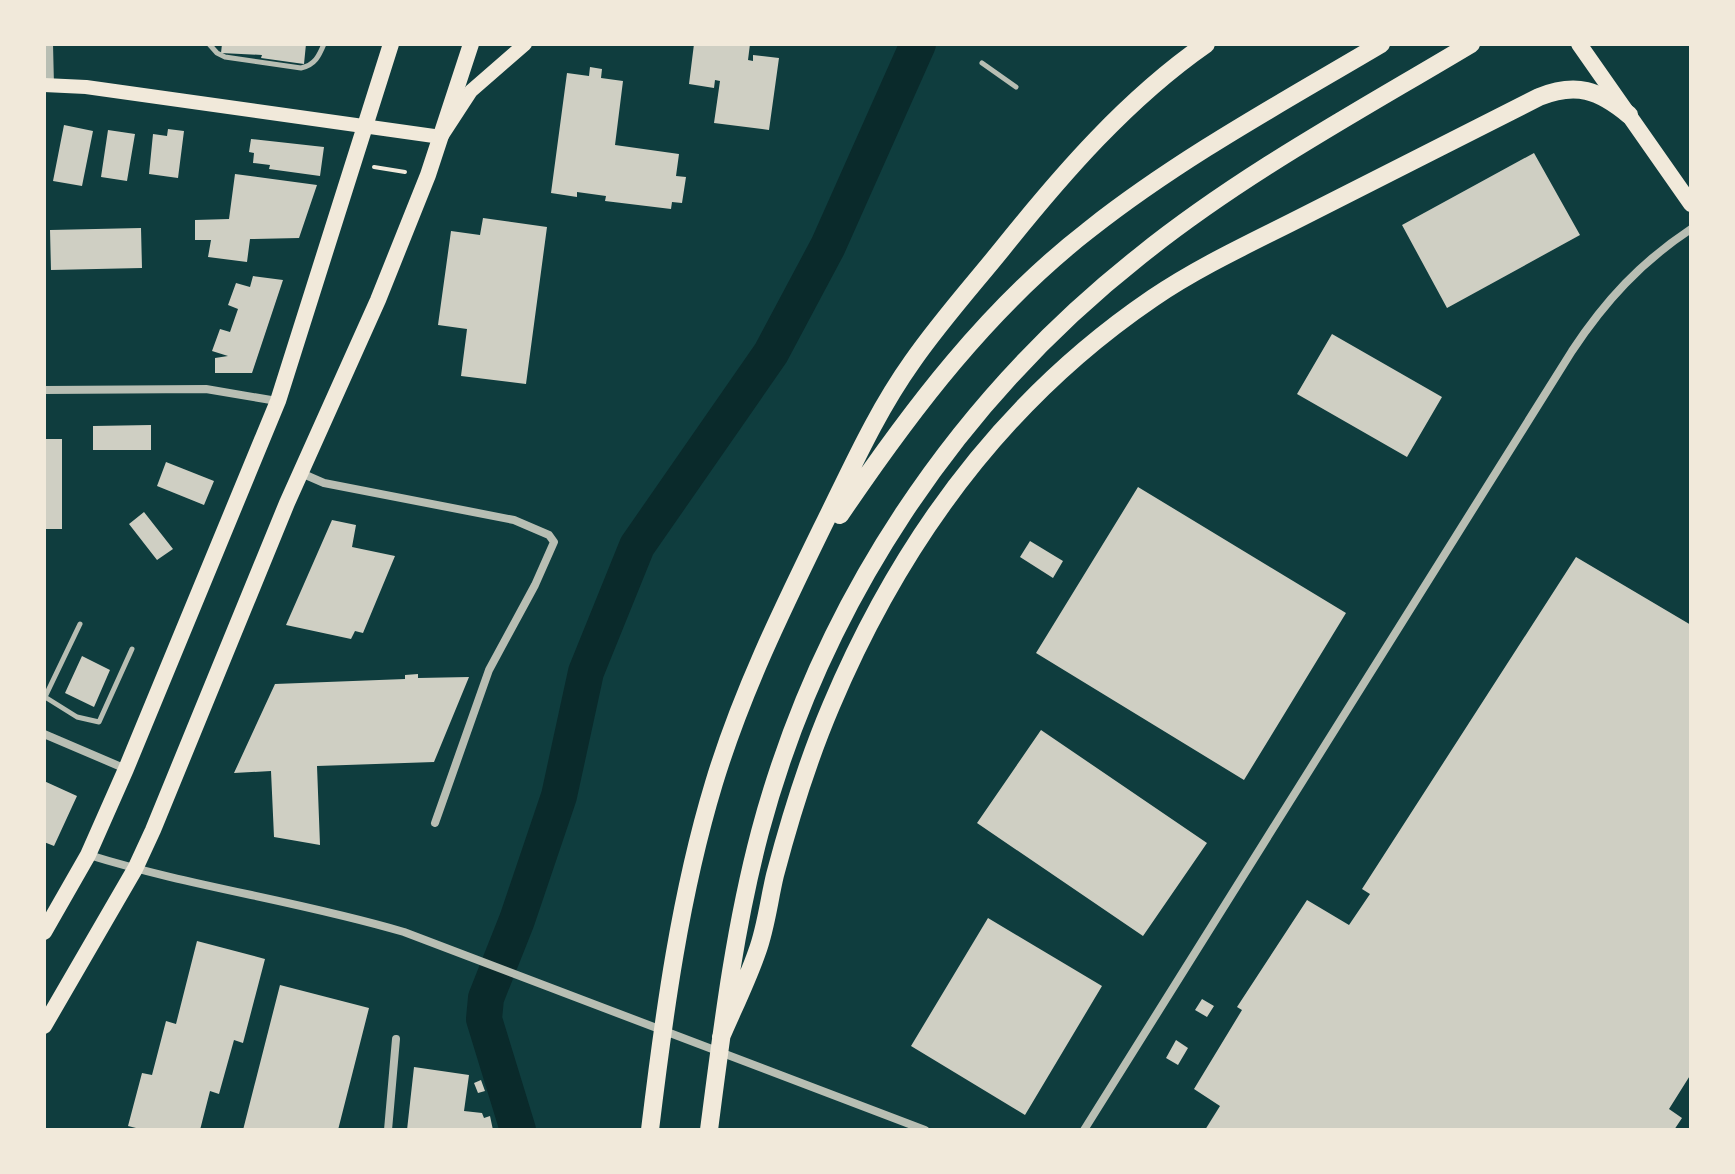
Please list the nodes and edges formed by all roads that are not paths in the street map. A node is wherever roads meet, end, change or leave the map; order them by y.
1 (49, 44) edge
2 (209, 44) edge
3 (324, 44) edge
4 (404, 44) edge
5 (471, 44) edge
6 (525, 44) edge
7 (1206, 44) edge
8 (1381, 44) edge
9 (1471, 44) edge
10 (1579, 44) edge
11 (389, 51) edge
12 (982, 63) dead end
13 (47, 85) edge
14 (1016, 87) dead end
15 (1629, 115) junction
16 (366, 125) junction
17 (441, 137) junction
18 (1691, 204) edge
19 (1691, 229) edge
20 (44, 390) edge
21 (278, 401) junction
22 (301, 473) junction
23 (800, 573) junction
24 (80, 624) dead end
25 (132, 649) dead end
26 (44, 734) edge
27 (126, 769) junction
28 (435, 823) dead end
29 (88, 855) junction
30 (135, 869) junction
31 (44, 932) edge
32 (44, 1026) edge
33 (721, 1037) junction
34 (396, 1039) dead end
35 (388, 1130) edge
36 (650, 1130) edge
37 (709, 1130) edge
38 (925, 1130) edge
39 (1084, 1130) edge

1 - 13 street
2 - 3 lane
4 - 11 main road
5 - 17 main road
6 - 17 main road
7 - 23 highway
8 - 23 highway
9 - 33 highway
10 - 15 main road
11 - 16 main road
12 - 14 lane
13 - 16 main road
15 - 18 main road
15 - 33 highway
16 - 17 main road
16 - 21 main road
17 - 22 main road
19 - 39 street
20 - 21 street
21 - 27 main road
22 - 28 street
22 - 30 main road
23 - 36 highway
24 - 25 lane
26 - 27 street
27 - 29 main road
29 - 30 street
29 - 31 main road
30 - 32 main road
30 - 38 street
33 - 37 highway
34 - 35 street

